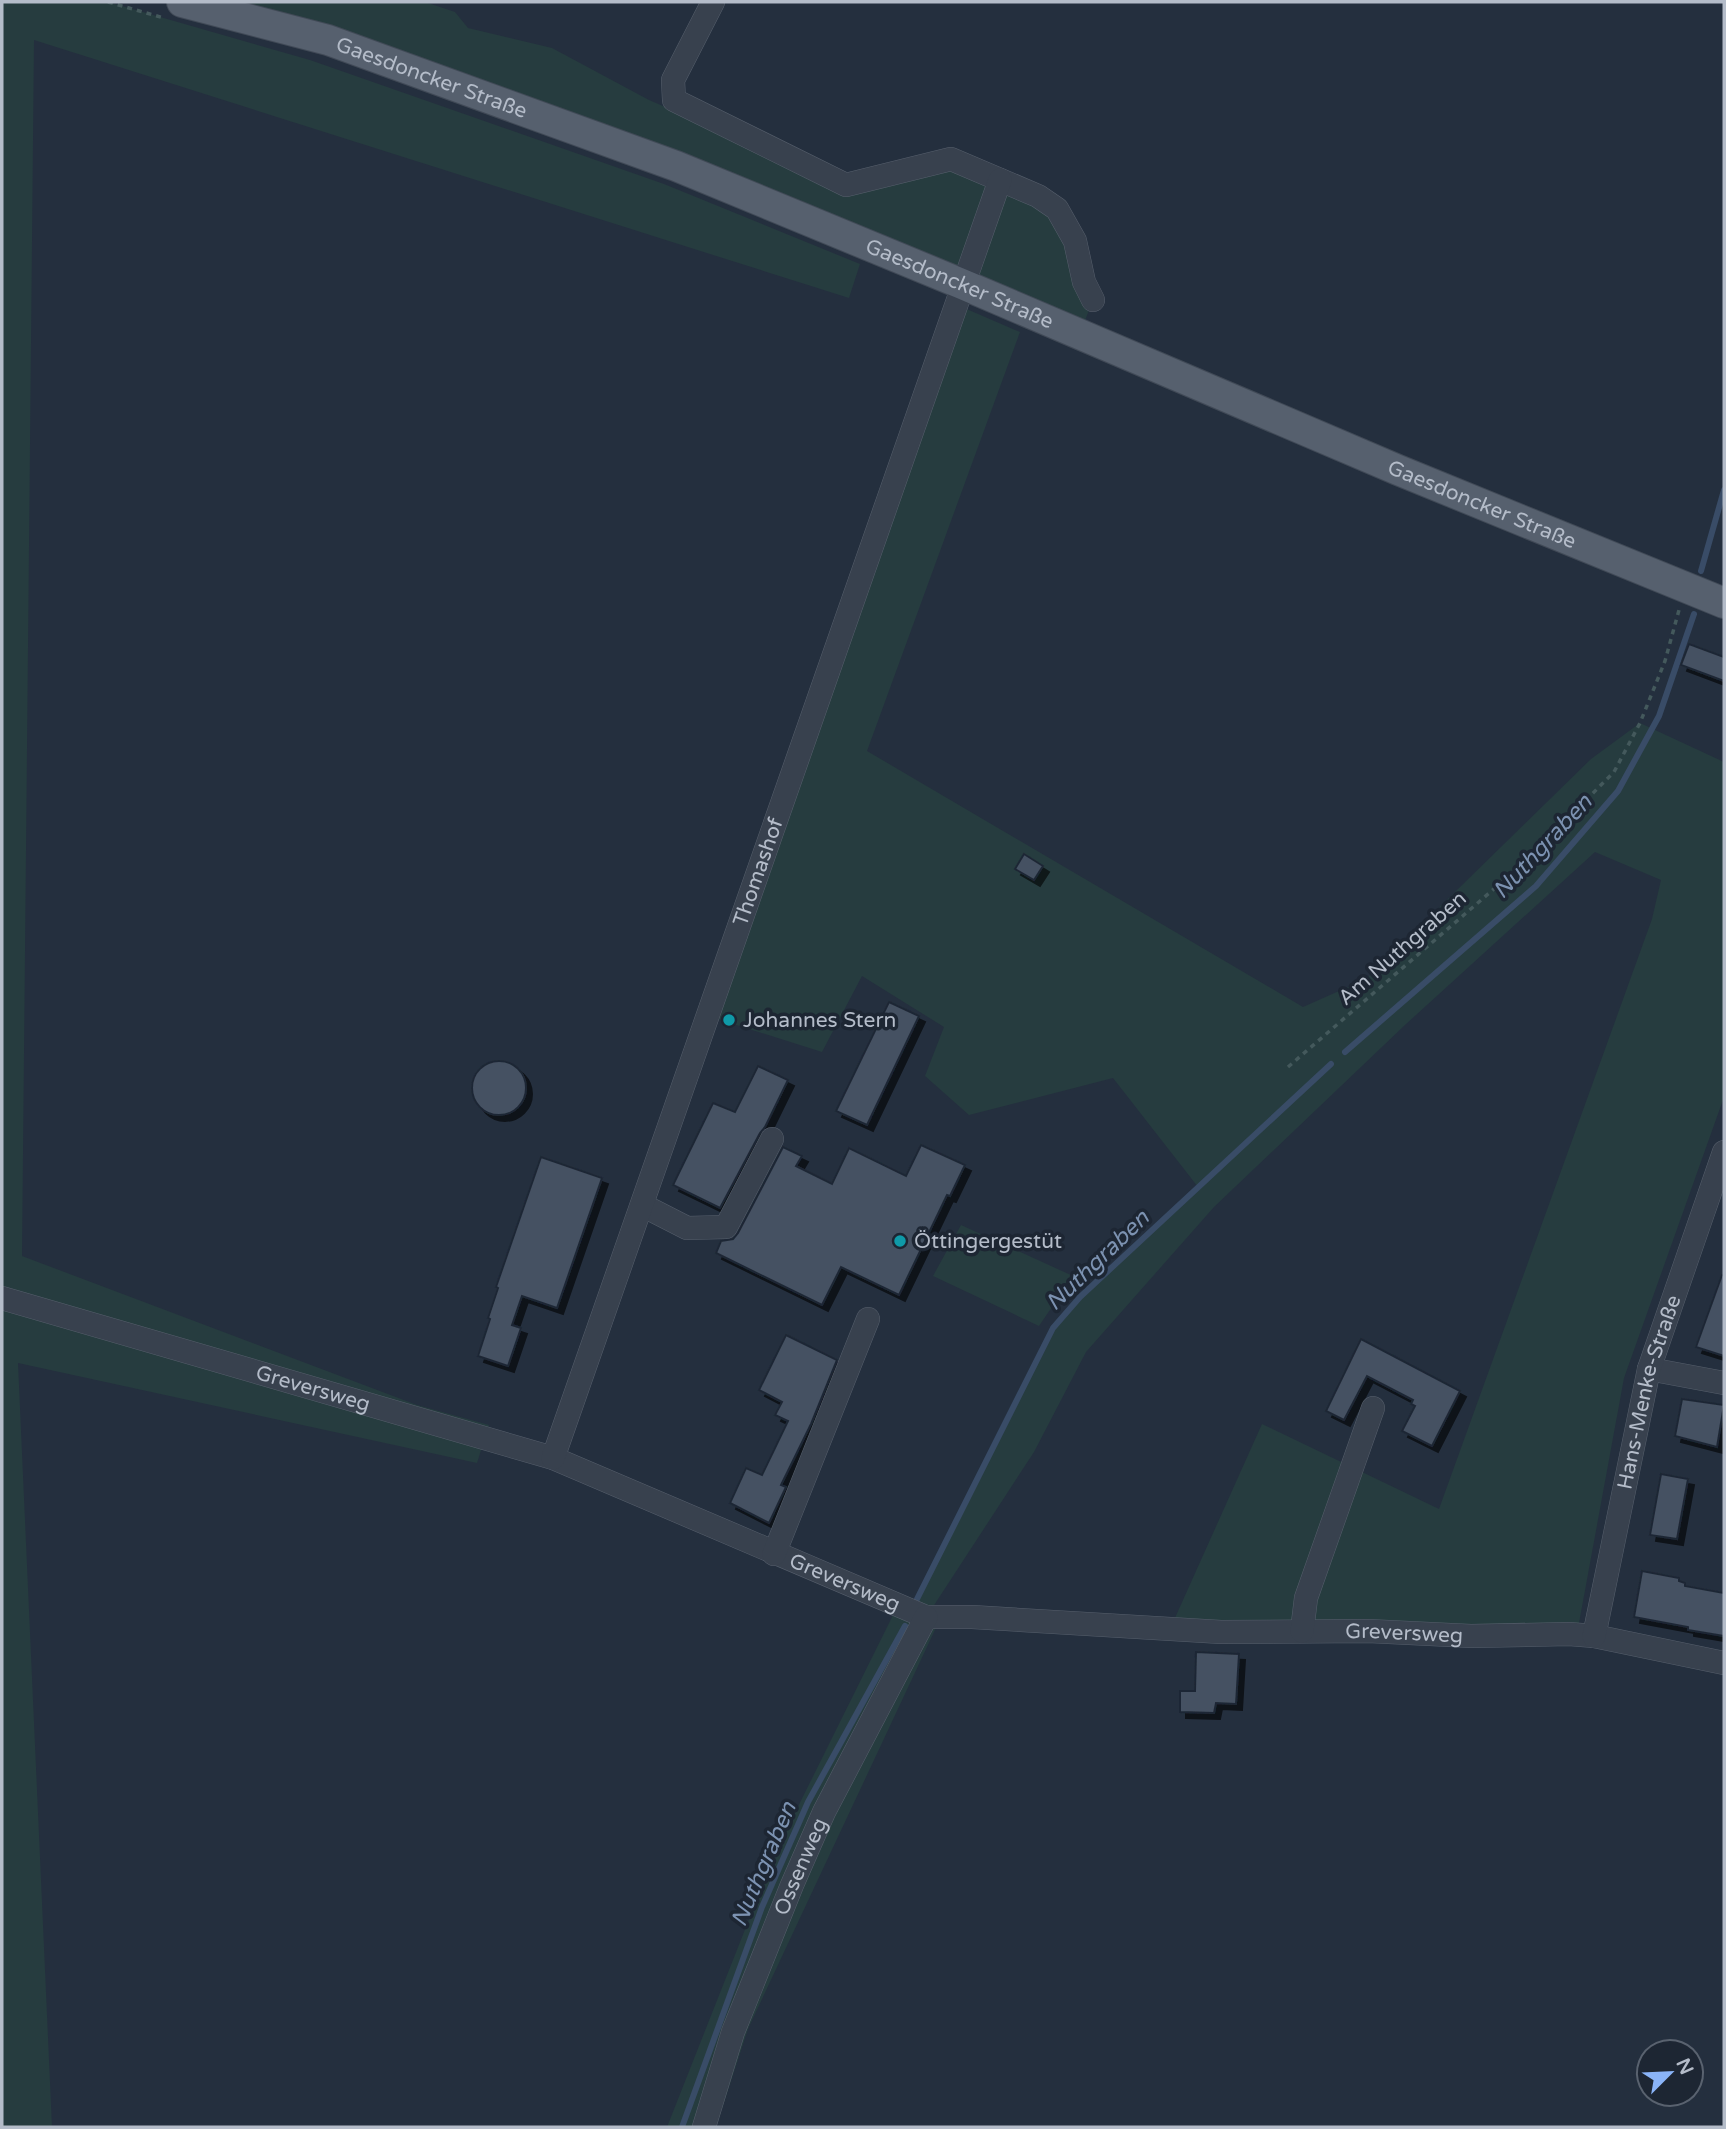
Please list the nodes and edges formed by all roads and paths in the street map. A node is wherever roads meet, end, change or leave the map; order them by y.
1 (108, 2) edge
2 (713, 2) edge
3 (177, 11) edge
4 (1000, 180) junction
5 (962, 284) junction
6 (1093, 300) dead end
7 (1724, 603) edge
8 (1681, 604) dead end
9 (1289, 1067) dead end
10 (772, 1139) dead end
11 (1724, 1152) edge
12 (642, 1205) junction
13 (7, 1300) edge
14 (868, 1319) dead end
15 (1649, 1369) junction
16 (1724, 1383) edge
17 (1373, 1408) dead end
18 (553, 1458) junction
19 (774, 1554) junction
20 (926, 1617) junction
21 (1302, 1631) junction
22 (1594, 1636) junction
23 (1724, 1663) edge
24 (704, 2127) edge

1 - 3 path
2 - 4 street
3 - 5 main road, Gaesdoncker Straße
4 - 5 street, Thomashof
4 - 6 street
5 - 7 main road, Gaesdoncker Straße
5 - 12 street, Thomashof
8 - 9 path, Am Nuthgraben
10 - 12 street
11 - 15 street, Hans-Menke-Straße
12 - 18 street, Thomashof
13 - 18 street, Greversweg
14 - 19 street
15 - 16 street
15 - 22 street, Hans-Menke-Straße
17 - 21 street
18 - 19 street, Greversweg
19 - 20 street, Greversweg
20 - 21 street, Greversweg
20 - 24 street, Ossenweg
21 - 22 street, Greversweg
22 - 23 street, Greversweg

